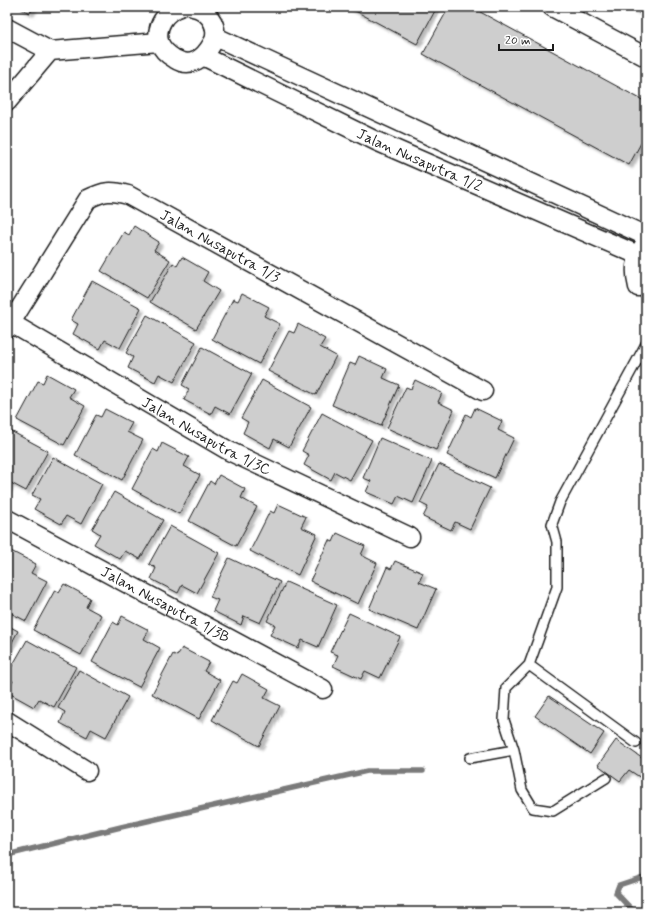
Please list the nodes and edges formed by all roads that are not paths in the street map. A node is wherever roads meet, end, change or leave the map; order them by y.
1 (180, 7) edge
2 (194, 7) edge
3 (552, 7) edge
4 (7, 28) edge
5 (216, 37) junction
6 (159, 42) junction
7 (50, 51) junction
8 (205, 57) junction
9 (646, 57) edge
10 (7, 102) edge
11 (386, 115) junction
12 (376, 141) junction
13 (442, 141) junction
14 (432, 165) junction
15 (646, 236) edge
16 (642, 249) edge
17 (642, 290) edge
18 (9, 326) edge
19 (646, 344) edge
20 (483, 391) dead end
21 (7, 519) edge
22 (410, 537) dead end
23 (529, 665) junction
24 (323, 689) dead end
25 (7, 721) edge
26 (636, 743) dead end
27 (514, 750) junction
28 (470, 758) dead end
29 (87, 771) dead end
30 (606, 778) dead end

1 - 6 street
2 - 5 street
3 - 9 street
4 - 7 street
5 - 8 street
5 - 11 street, Jalan Nusaputra 1/2
6 - 7 street
6 - 8 street
7 - 10 street
8 - 12 street, Jalan Nusaputra 1/2
11 - 12 street
11 - 13 street, Jalan Nusaputra 1/2
12 - 14 street, Jalan Nusaputra 1/2
13 - 14 street
13 - 15 street, Jalan Nusaputra 1/2
14 - 16 street, Jalan Nusaputra 1/2
16 - 17 street
18 - 20 street, Jalan Nusaputra 1/3
18 - 22 street, Jalan Nusaputra 1/3C
19 - 23 lane
21 - 24 street, Jalan Nusaputra 1/3B
23 - 26 lane
23 - 27 lane
25 - 29 street
27 - 28 lane
27 - 30 lane

